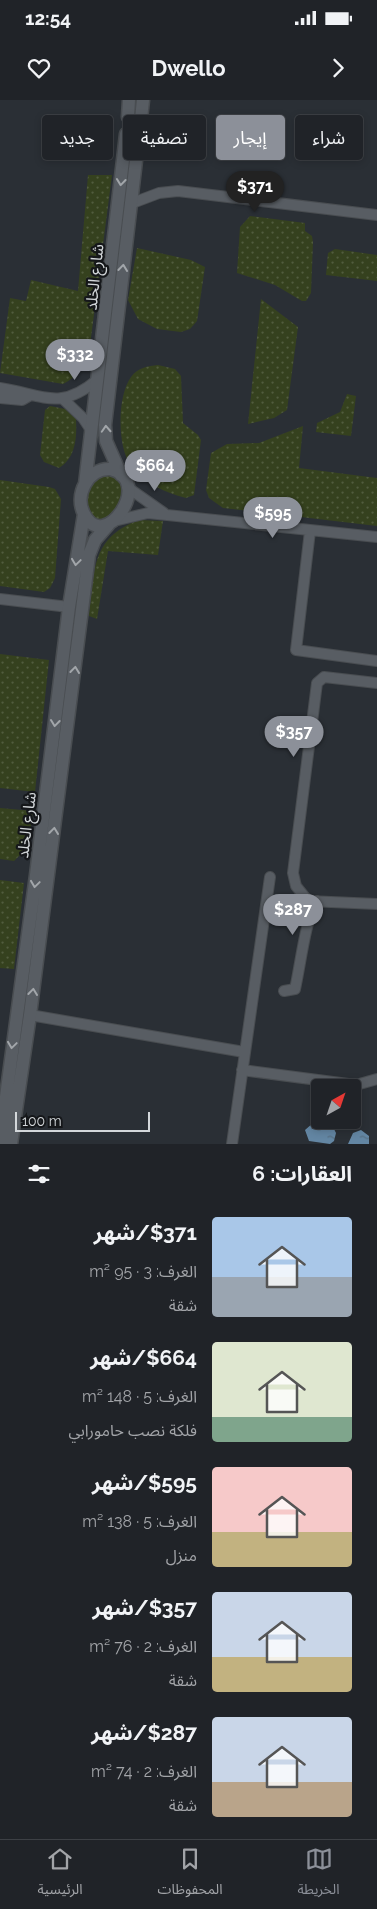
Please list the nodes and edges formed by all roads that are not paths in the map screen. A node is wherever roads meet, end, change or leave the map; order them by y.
1 (129, 100) edge
2 (143, 100) edge
3 (128, 115) edge
4 (141, 115) edge
5 (130, 204) junction
6 (377, 215) edge
7 (112, 316) junction
8 (97, 380) junction
9 (0, 388) edge
10 (29, 396) junction
11 (0, 398) edge
12 (62, 398) junction
13 (91, 430) junction
14 (121, 475) junction
15 (86, 484) junction
16 (127, 487) junction
17 (84, 514) junction
18 (172, 516) junction
19 (111, 522) junction
20 (310, 531) junction
21 (377, 537) edge
22 (0, 599) edge
23 (69, 607) junction
24 (377, 661) edge
25 (377, 683) edge
26 (270, 877) dead end
27 (317, 901) junction
28 (377, 904) edge
29 (284, 991) dead end
30 (30, 1015) junction
31 (244, 1052) junction
32 (242, 1070) junction
33 (8, 1078) junction
34 (377, 1078) edge
35 (0, 1094) edge
36 (0, 1141) edge
37 (11, 1144) edge
38 (232, 1144) edge

1 - 3 main road
2 - 4 main road
5 - 6 street
7 -> 5 main road, شارع الخلد
5 -> 7 main road, شارع الخلد
7 - 8 main road, شارع الخلد
14 -> 7 main road, شارع الخلد
8 - 12 street
8 - 13 main road, شارع الخلد
9 - 10 street
10 - 11 street
10 - 12 street
12 - 13 street
13 - 15 main road, شارع الخلد
14 - 15 main road
14 - 16 main road
15 - 17 main road
16 - 18 street
16 - 19 main road
17 - 19 main road
17 -> 23 main road, شارع الخلد
18 - 19 street
18 - 20 street
30 -> 19 main road, شارع الخلد
20 - 21 street
20 - 24 street
22 - 23 street
23 -> 33 main road, شارع الخلد
25 - 27 street
26 - 31 street
27 - 28 street
27 - 29 street
30 - 31 street
30 - 37 main road, شارع الخلد
31 - 32 street
32 - 34 street
32 - 38 street
33 - 35 main road
33 - 36 main road, شارع الخلد

